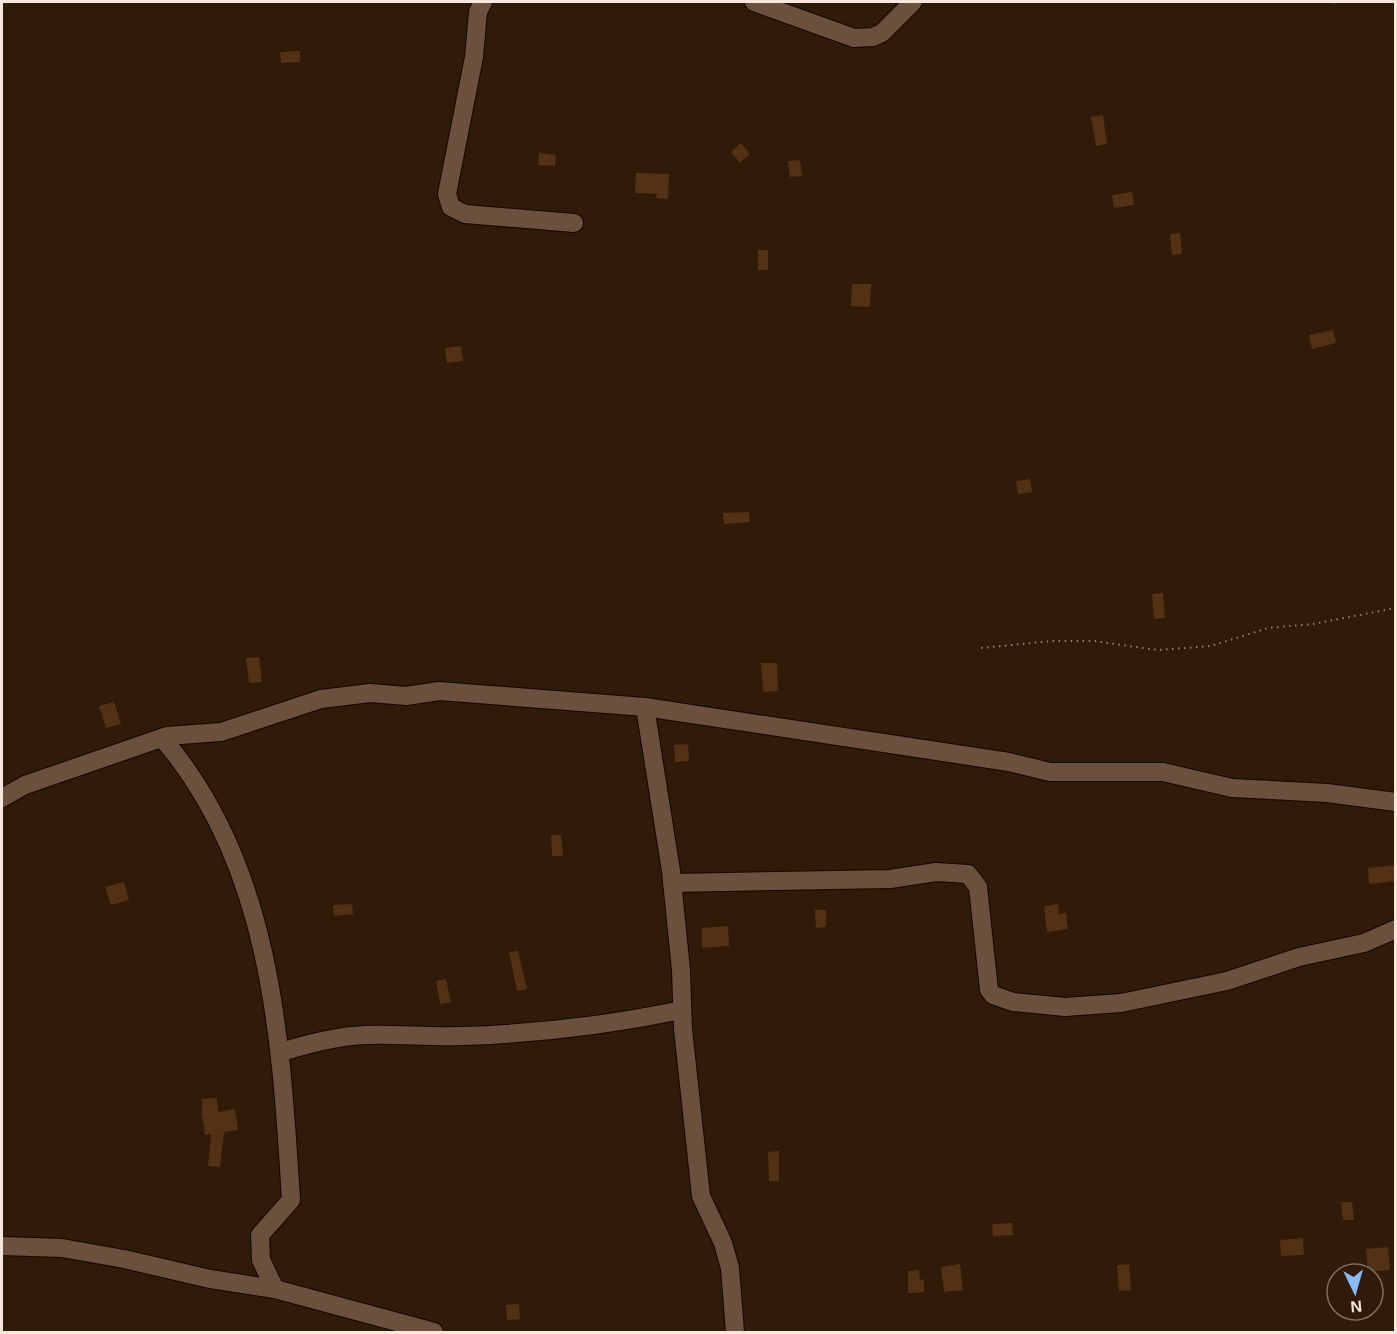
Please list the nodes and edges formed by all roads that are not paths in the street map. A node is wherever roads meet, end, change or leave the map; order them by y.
1 (483, 2) edge
2 (754, 2) edge
3 (913, 2) edge
4 (574, 223) dead end
5 (645, 707) junction
6 (162, 738) junction
7 (2, 798) edge
8 (1395, 801) edge
9 (672, 883) junction
10 (1395, 929) edge
11 (682, 1010) junction
12 (281, 1052) junction
13 (2, 1246) edge
14 (275, 1288) junction
15 (434, 1332) edge
16 (735, 1332) edge

1 - 4 street
2 - 3 street
5 - 6 street
5 - 8 street
5 - 9 street
6 - 7 street
6 - 12 street
9 - 10 street
9 - 11 street
11 - 12 street
11 - 16 street
12 - 14 street
13 - 14 street
14 - 15 street

